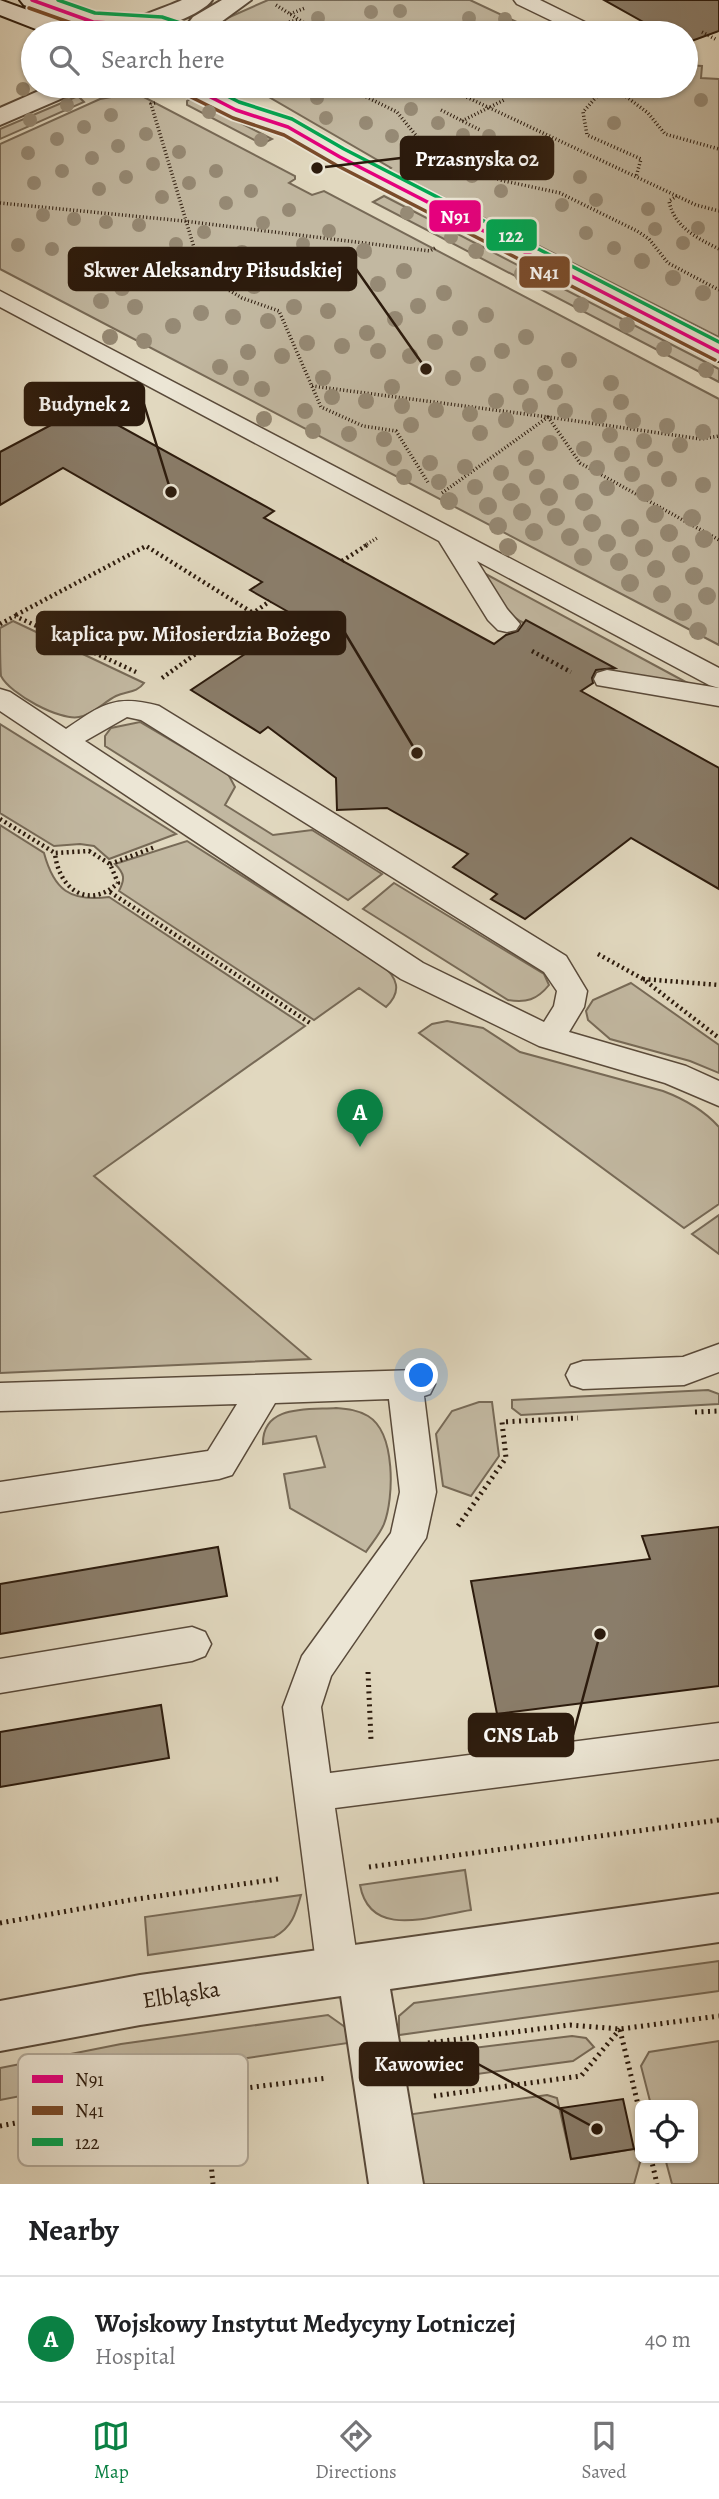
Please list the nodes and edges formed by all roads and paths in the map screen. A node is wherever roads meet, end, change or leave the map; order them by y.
1 (32, 0) edge
2 (200, 0) edge
3 (239, 0) edge
4 (268, 0) edge
5 (524, 0) edge
6 (0, 7) edge
7 (305, 8) dead end
8 (290, 14) junction
9 (298, 20) joint
10 (37, 21) edge
11 (90, 21) edge
12 (151, 21) edge
13 (204, 21) edge
14 (294, 21) edge
15 (567, 21) edge
16 (702, 32) dead end
17 (717, 40) dead end
18 (44, 98) edge
19 (212, 98) edge
20 (257, 98) edge
21 (368, 98) edge
22 (469, 98) edge
23 (595, 98) edge
24 (628, 98) edge
25 (504, 100) dead end
26 (489, 107) junction
27 (441, 110) dead end
28 (0, 117) edge
29 (156, 121) dead end
30 (462, 121) junction
31 (289, 127) junction
32 (480, 130) dead end
33 (719, 149) edge
34 (636, 177) junction
35 (677, 196) junction
36 (0, 203) edge
37 (719, 211) edge
38 (184, 221) junction
39 (442, 245) dead end
40 (719, 249) edge
41 (719, 290) edge
42 (0, 298) edge
43 (719, 352) edge
44 (312, 386) junction
45 (548, 416) junction
46 (719, 436) edge
47 (431, 488) dead end
48 (438, 495) dead end
49 (448, 536) junction
50 (377, 538) dead end
51 (719, 540) edge
52 (342, 561) dead end
53 (270, 601) dead end
54 (253, 613) junction
55 (15, 616) junction
56 (0, 624) edge
57 (507, 624) dead end
58 (532, 650) dead end
59 (145, 676) dead end
60 (578, 676) dead end
61 (719, 679) edge
62 (607, 680) dead end
63 (157, 681) dead end
64 (719, 696) edge
65 (0, 698) edge
66 (66, 741) junction
67 (0, 819) edge
68 (54, 853) junction
69 (110, 892) junction
70 (643, 979) dead end
71 (719, 985) edge
72 (310, 1023) dead end
73 (550, 1038) junction
74 (719, 1094) edge
75 (714, 1366) edge
76 (583, 1376) dead end
77 (265, 1388) junction
78 (0, 1397) edge
79 (719, 1411) edge
80 (692, 1412) dead end
81 (584, 1418) dead end
82 (0, 1497) edge
83 (452, 1535) dead end
84 (192, 1644) dead end
85 (368, 1663) dead end
86 (0, 1676) edge
87 (719, 1741) edge
88 (333, 1791) junction
89 (719, 1918) edge
90 (350, 1969) junction
91 (719, 2016) edge
92 (0, 2026) edge
93 (620, 2029) junction
94 (377, 2073) junction
95 (248, 2087) edge
96 (637, 2100) edge
97 (18, 2123) edge
98 (0, 2126) edge
99 (652, 2163) edge
100 (211, 2166) edge
101 (213, 2184) edge
102 (396, 2184) edge
103 (657, 2184) edge

1 - 11 street
2 - 12 street
3 - 13 street
4 - 8 path
5 - 15 lane
6 - 10 street
7 - 8 path
8 - 9 path
9 - 14 path
16 - 17 path
18 - 28 street
19 - 31 street
20 - 31 street
21 - 41 path
22 - 26 path
23 - 34 path
24 - 33 path
25 - 26 path
26 - 30 path
26 - 34 path
27 - 30 path
29 - 38 path
30 - 32 path
31 - 43 street
34 - 35 path
35 - 37 path
35 - 40 path
36 - 38 path
38 - 39 path
38 - 44 path
42 - 49 lane
44 - 45 path
44 - 47 path
45 - 46 path
45 - 48 path
45 - 51 path
49 - 57 lane
49 - 61 lane
50 - 52 path
53 - 54 path
54 - 55 path
54 - 63 path
55 - 56 path
55 - 59 path
58 - 60 path
62 - 64 lane
65 - 66 lane
66 - 73 lane
66 - 73 lane
67 - 68 path
68 - 69 path
68 - 69 path
69 - 72 path
70 - 71 path
73 - 74 lane
75 - 76 lane
77 - 78 lane
77 - 82 lane
77 - 88 lane
79 - 80 path
81 - 83 path
84 - 86 lane
85 - 88 path
87 - 88 lane
88 - 90 lane
89 - 90 street, Elbląska
90 - 92 street, Elbląska
90 - 94 street
91 - 93 path
93 - 94 path
93 - 94 path
93 - 96 path
94 - 95 path
94 - 102 street
97 - 98 path
99 - 103 path
100 - 101 path

